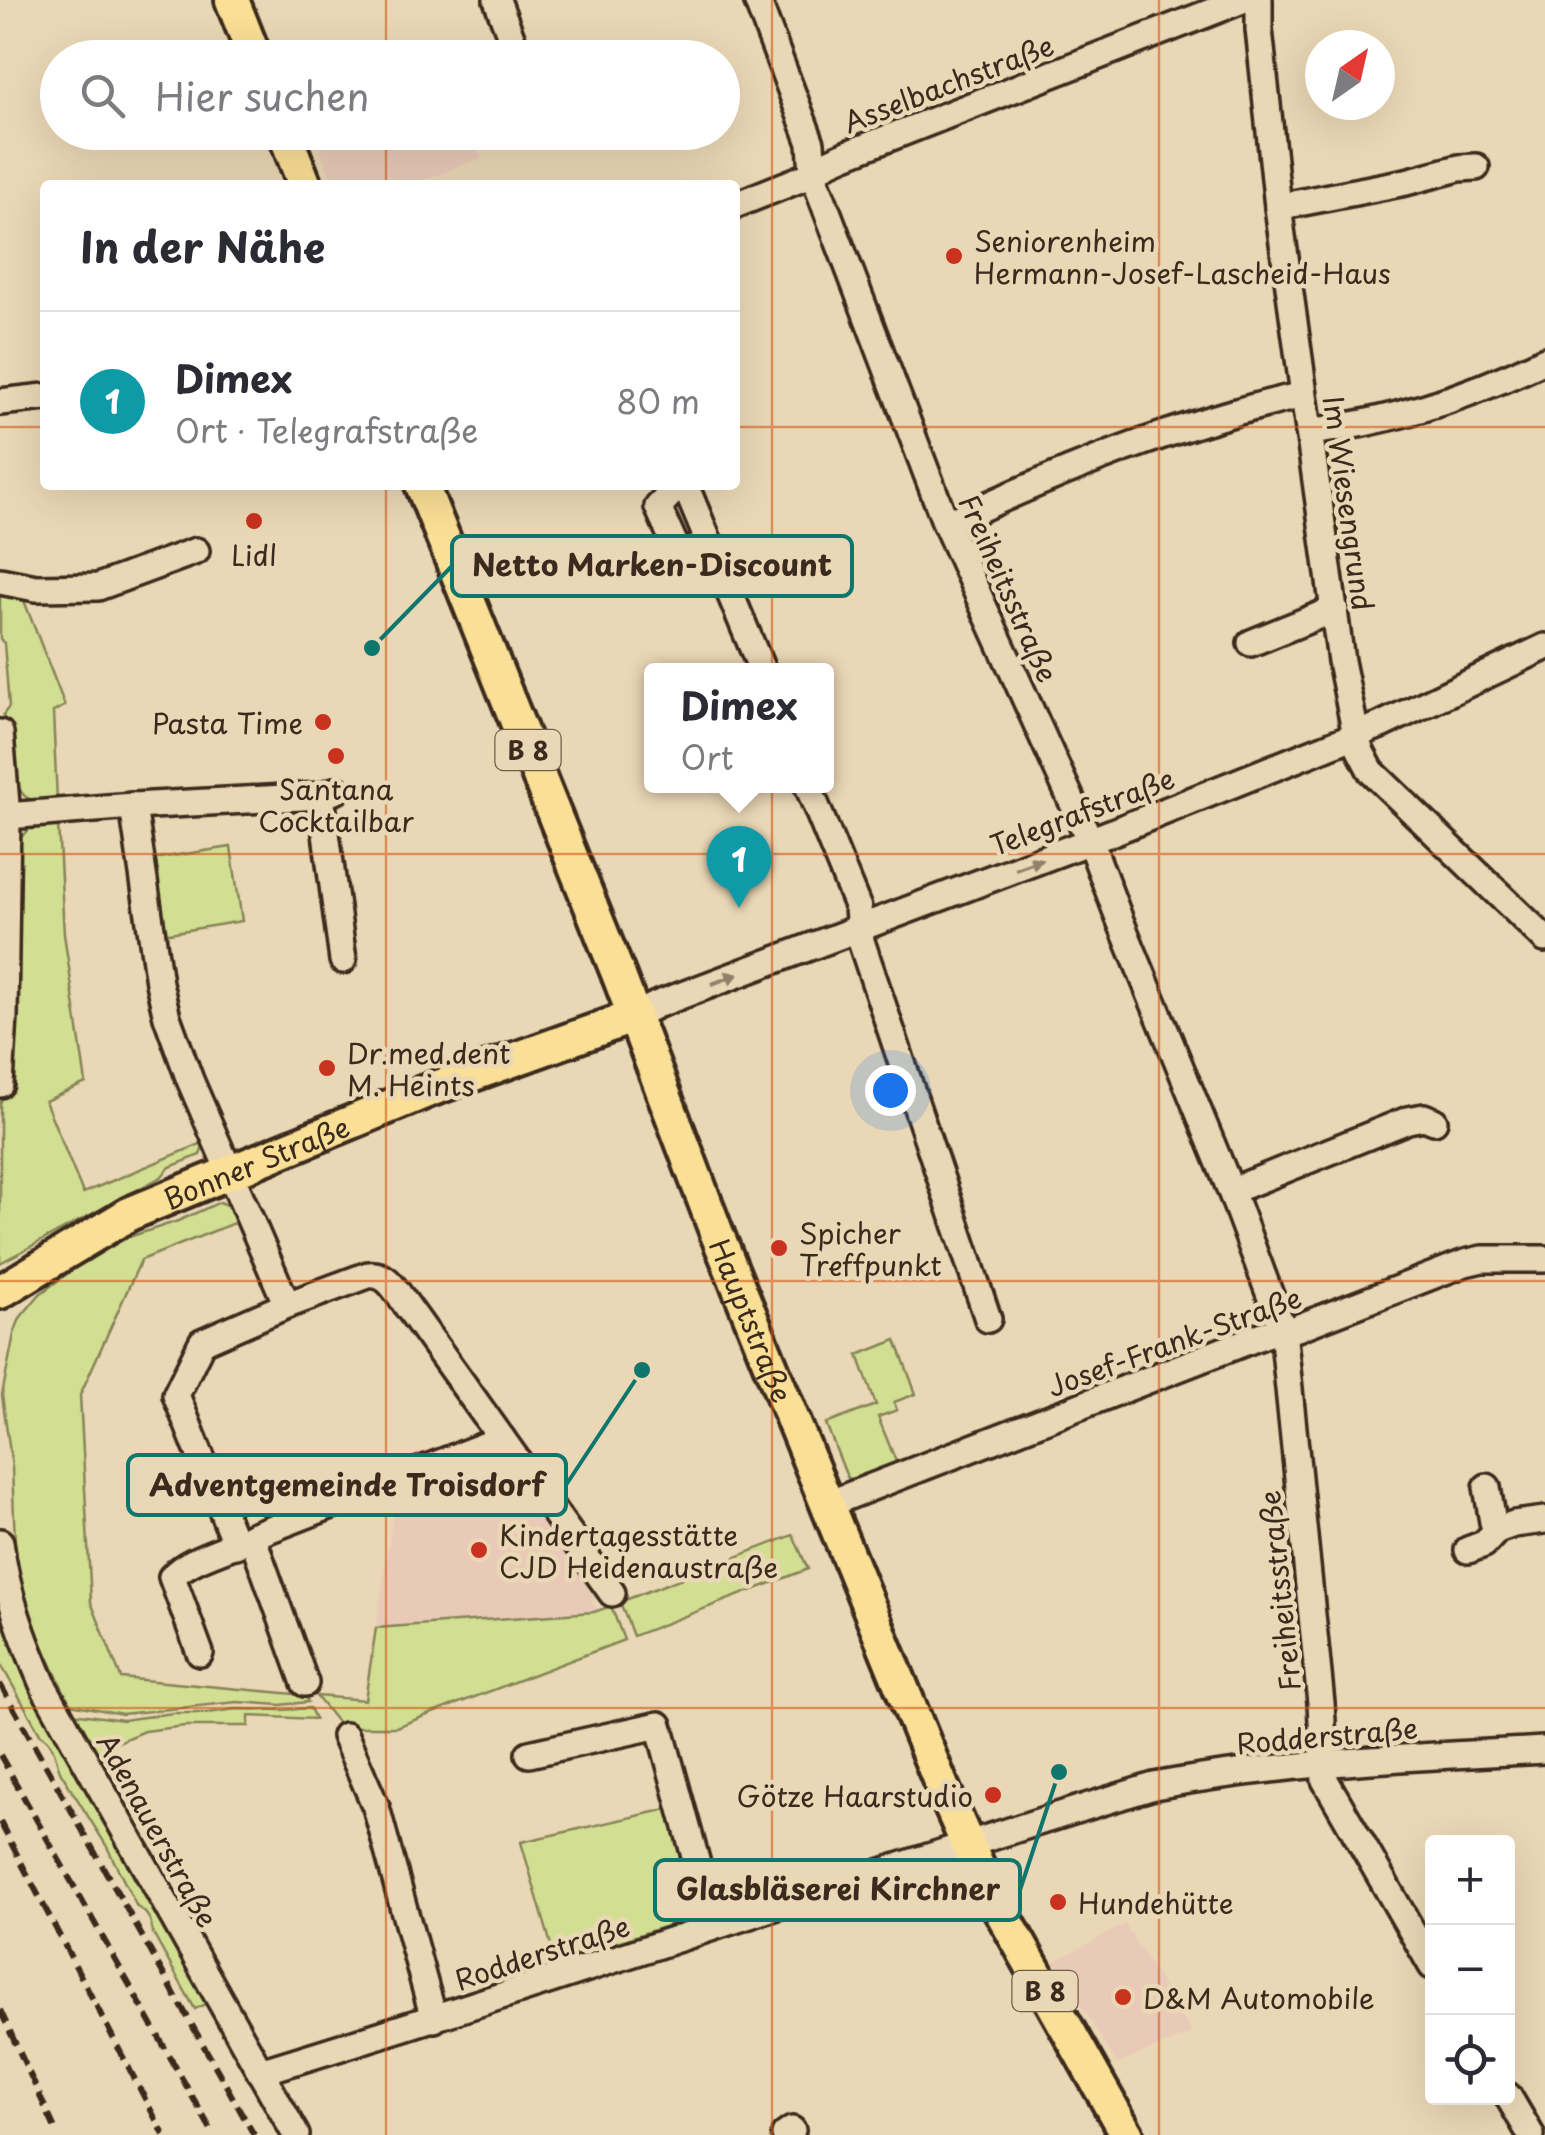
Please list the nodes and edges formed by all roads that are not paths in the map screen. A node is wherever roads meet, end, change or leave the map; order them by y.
1 (232, 0) edge
2 (498, 0) edge
3 (757, 0) edge
4 (1242, 0) edge
5 (1258, 0) edge
6 (247, 40) edge
7 (512, 40) edge
8 (291, 150) edge
9 (1476, 167) dead end
10 (812, 174) junction
11 (303, 180) edge
12 (740, 204) edge
13 (1278, 207) junction
14 (1545, 360) edge
15 (1303, 395) junction
16 (40, 398) edge
17 (0, 402) edge
18 (1309, 432) junction
19 (424, 490) edge
20 (677, 490) edge
21 (946, 524) junction
22 (196, 551) dead end
23 (0, 582) edge
24 (1334, 609) junction
25 (1251, 643) dead end
26 (1545, 647) edge
27 (759, 663) edge
28 (0, 733) edge
29 (1356, 735) junction
30 (811, 793) edge
31 (133, 806) junction
32 (7, 816) junction
33 (1090, 841) junction
34 (3, 921) edge
35 (860, 926) junction
36 (1545, 939) edge
37 (343, 960) dead end
38 (634, 1016) junction
39 (0, 1084) edge
40 (1434, 1121) dead end
41 (230, 1172) junction
42 (1231, 1192) junction
43 (1545, 1259) edge
44 (0, 1292) edge
45 (287, 1305) junction
46 (988, 1319) dead end
47 (1283, 1330) junction
48 (502, 1439) junction
49 (1487, 1487) dead end
50 (828, 1504) junction
51 (1545, 1520) edge
52 (1498, 1530) junction
53 (244, 1540) junction
54 (0, 1542) edge
55 (1468, 1550) dead end
56 (612, 1593) dead end
57 (200, 1654) dead end
58 (305, 1682) dead end
59 (345, 1736) dead end
60 (1545, 1750) edge
61 (529, 1754) dead end
62 (1323, 1762) junction
63 (968, 1844) junction
64 (714, 1926) junction
65 (1425, 1954) edge
66 (434, 2020) junction
67 (260, 2072) junction
68 (1513, 2105) edge
69 (296, 2135) edge
70 (1126, 2135) edge
71 (1530, 2135) edge

1 - 6 main road
2 - 7 street
3 - 10 street, Freiheitsstraße
4 - 10 street, Asselbachstraße
5 - 13 street, Im Wiesengrund
8 - 11 main road
9 - 13 street
10 - 12 street, Asselbachstraße
10 - 21 street, Freiheitsstraße
13 - 15 street, Im Wiesengrund
14 - 18 street
15 - 18 street, Im Wiesengrund
15 - 21 street
16 - 17 street
18 - 24 street, Im Wiesengrund
19 - 38 main road, Hauptstraße / B 8
20 - 27 street
21 - 33 street, Freiheitsstraße
22 - 23 street
24 - 25 street
24 - 29 street, Im Wiesengrund
26 - 29 street, Telegrafstraße
28 - 32 street
29 - 33 street, Telegrafstraße
29 - 36 street, Im Wiesengrund
30 - 35 street
31 - 32 street
31 - 37 street
31 - 41 street
32 - 34 street
35 -> 33 street, Telegrafstraße
33 - 42 street, Freiheitsstraße
34 - 39 street
38 -> 35 street, Telegrafstraße
35 - 46 street
38 - 41 main road, Bonner Straße
38 - 50 main road, Hauptstraße / B 8
40 - 42 street
41 - 44 main road, Bonner Straße
41 - 45 street
42 - 47 street, Freiheitsstraße
43 - 47 street, Josef-Frank-Straße
45 - 48 street
45 - 53 street
47 - 50 street, Josef-Frank-Straße
47 - 62 street, Freiheitsstraße
48 - 53 street
48 - 56 street
49 - 52 street
50 - 63 main road, Hauptstraße / B 8
51 - 52 street
52 - 55 street
53 - 57 street
53 - 58 street
54 - 67 street, Adenauerstraße
59 - 66 street
60 - 62 street, Rodderstraße
61 - 64 street
62 - 63 street, Rodderstraße
62 - 65 street, Freiheitsstraße
63 - 64 street, Rodderstraße
63 - 70 main road, Hauptstraße / B 8
64 - 66 street, Rodderstraße
66 - 67 street, Rodderstraße
67 - 69 street, Adenauerstraße
68 - 71 street

